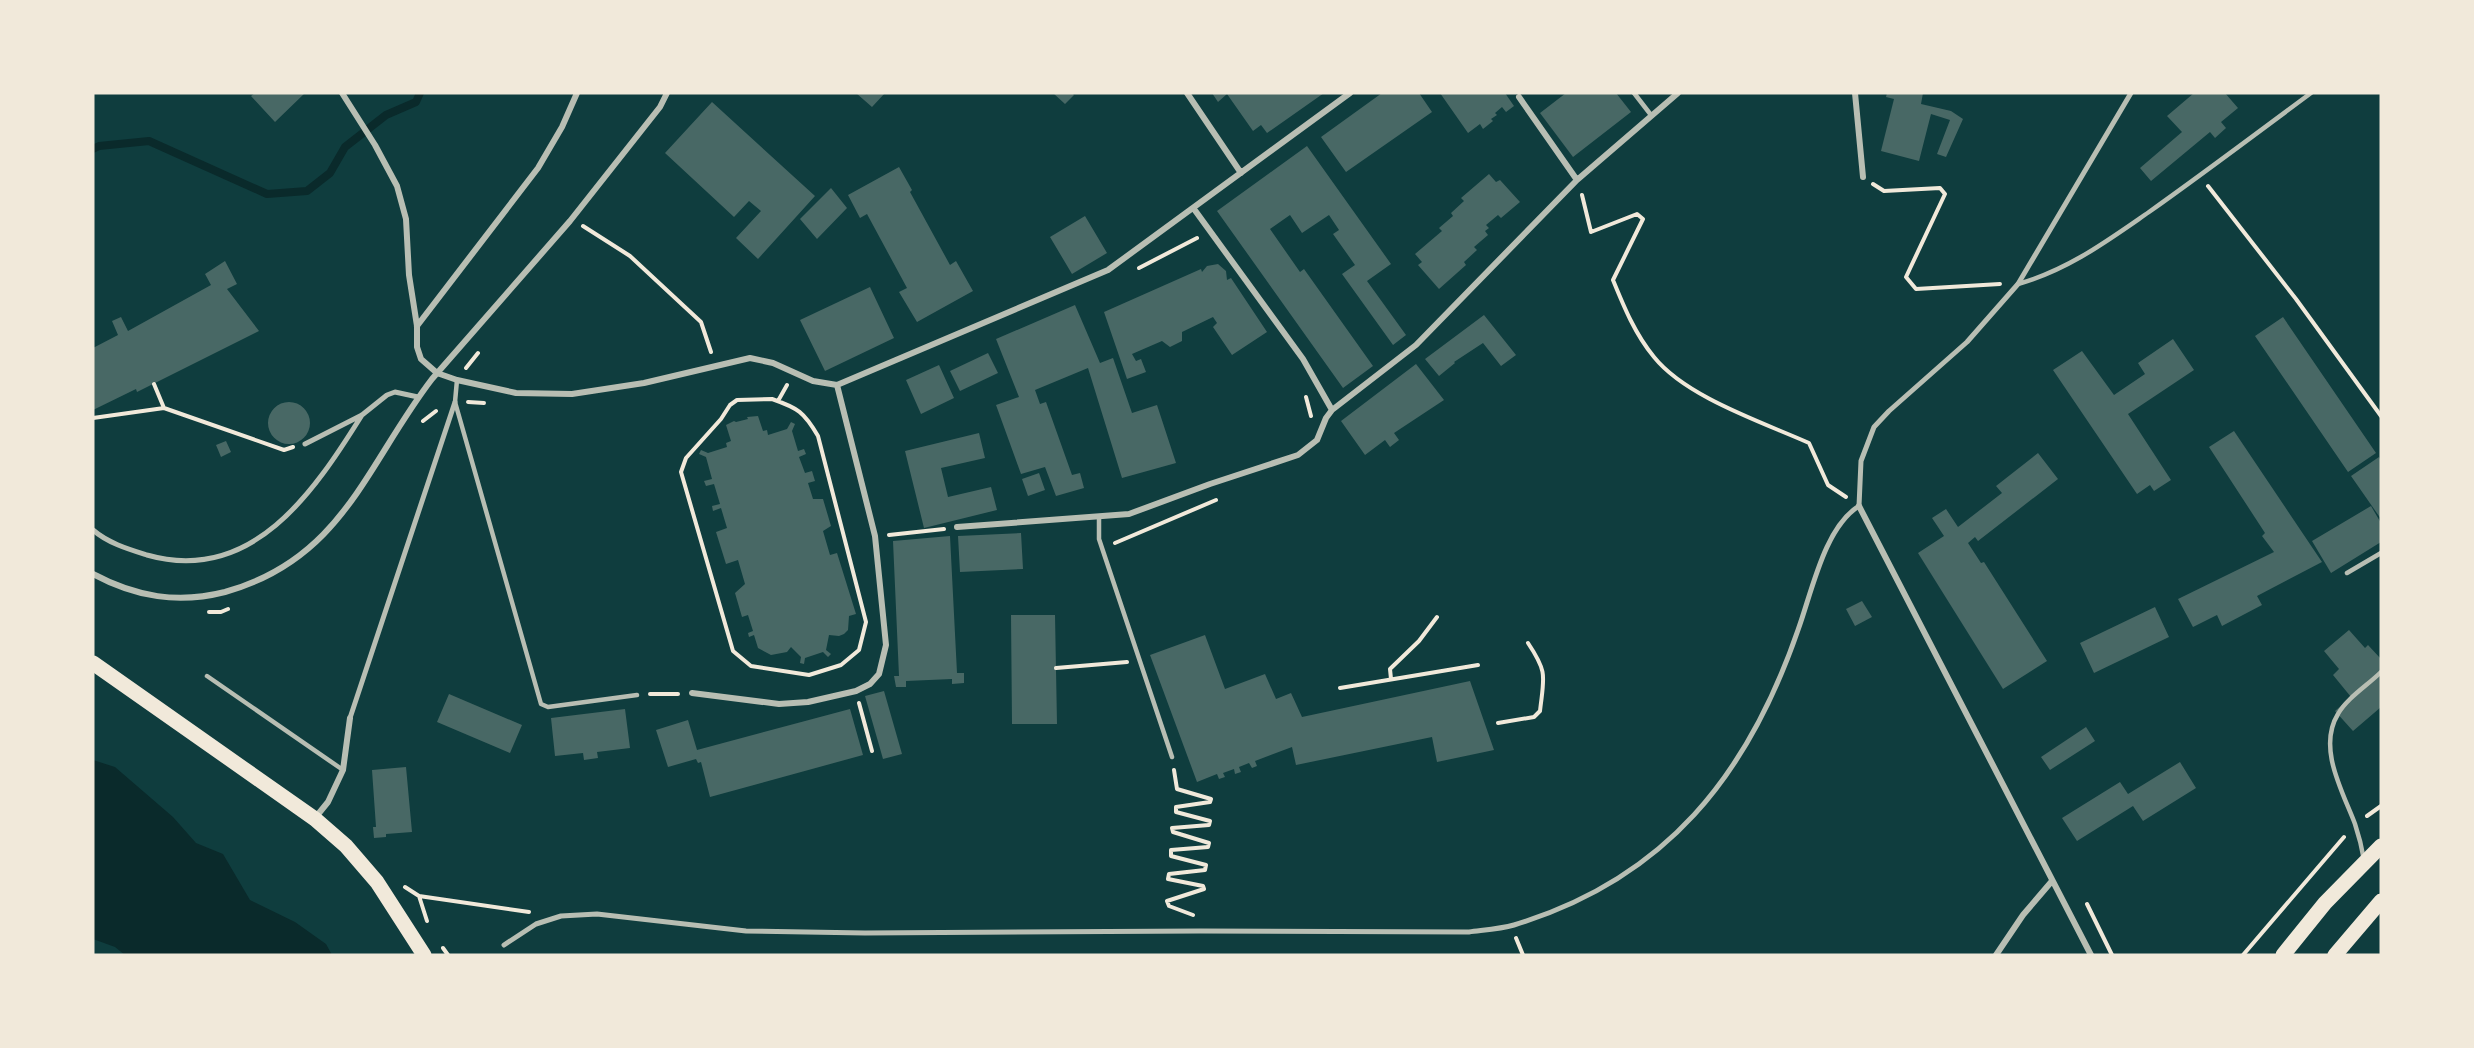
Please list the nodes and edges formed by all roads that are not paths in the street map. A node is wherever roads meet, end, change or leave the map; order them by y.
1 (342, 93) edge
2 (577, 93) edge
3 (668, 93) edge
4 (1187, 93) edge
5 (1350, 93) edge
6 (1634, 93) edge
7 (1678, 93) edge
8 (1855, 93) edge
9 (2131, 93) edge
10 (2311, 93) edge
11 (1519, 97) dead end
12 (1651, 115) junction
13 (1241, 173) junction
14 (1863, 177) dead end
15 (1577, 180) junction
16 (1194, 209) junction
17 (2018, 284) junction
18 (417, 326) junction
19 (437, 373) junction
20 (457, 380) junction
21 (837, 385) junction
22 (418, 397) junction
23 (455, 402) junction
24 (1332, 410) junction
25 (362, 415) junction
26 (306, 444) road end
27 (1859, 507) junction
28 (1099, 517) junction
29 (957, 527) road end
30 (93, 530) edge
31 (2381, 553) edge
32 (2347, 573) dead end
33 (93, 574) edge
34 (93, 663) edge
35 (2381, 672) edge
36 (207, 676) dead end
37 (692, 693) road end
38 (637, 695) road end
39 (350, 718) joint
40 (1172, 757) dead end
41 (343, 770) junction
42 (315, 819) junction
43 (2381, 846) edge
44 (2364, 862) junction
45 (2052, 881) junction
46 (2381, 902) edge
47 (504, 945) dead end
48 (424, 955) edge
49 (1996, 955) edge
50 (2091, 955) edge
51 (2283, 955) edge
52 (2335, 955) edge

1 - 18 street
2 - 18 street
3 - 19 street
4 - 13 street
5 - 13 street
6 - 12 lane
7 - 12 street
8 - 14 street
9 - 17 street
10 - 17 lane
11 - 15 street
12 - 15 street
13 - 16 street
15 - 24 street
16 - 21 street
16 - 24 street
17 - 27 street
18 - 19 street
19 - 20 street
19 - 22 street
20 - 21 street
20 - 23 lane
21 - 37 street
22 - 25 street
22 - 33 street
23 - 38 lane
23 - 39 street
24 - 28 street
25 - 26 street
25 - 30 street
27 - 45 street
27 - 47 street
28 - 29 street
28 - 40 lane
31 - 32 lane
34 - 42 main road
35 - 44 lane
36 - 41 lane
39 - 41 street
41 - 42 street
42 - 48 main road
43 - 44 main road
44 - 51 main road
45 - 49 street
45 - 50 street
46 - 52 main road

